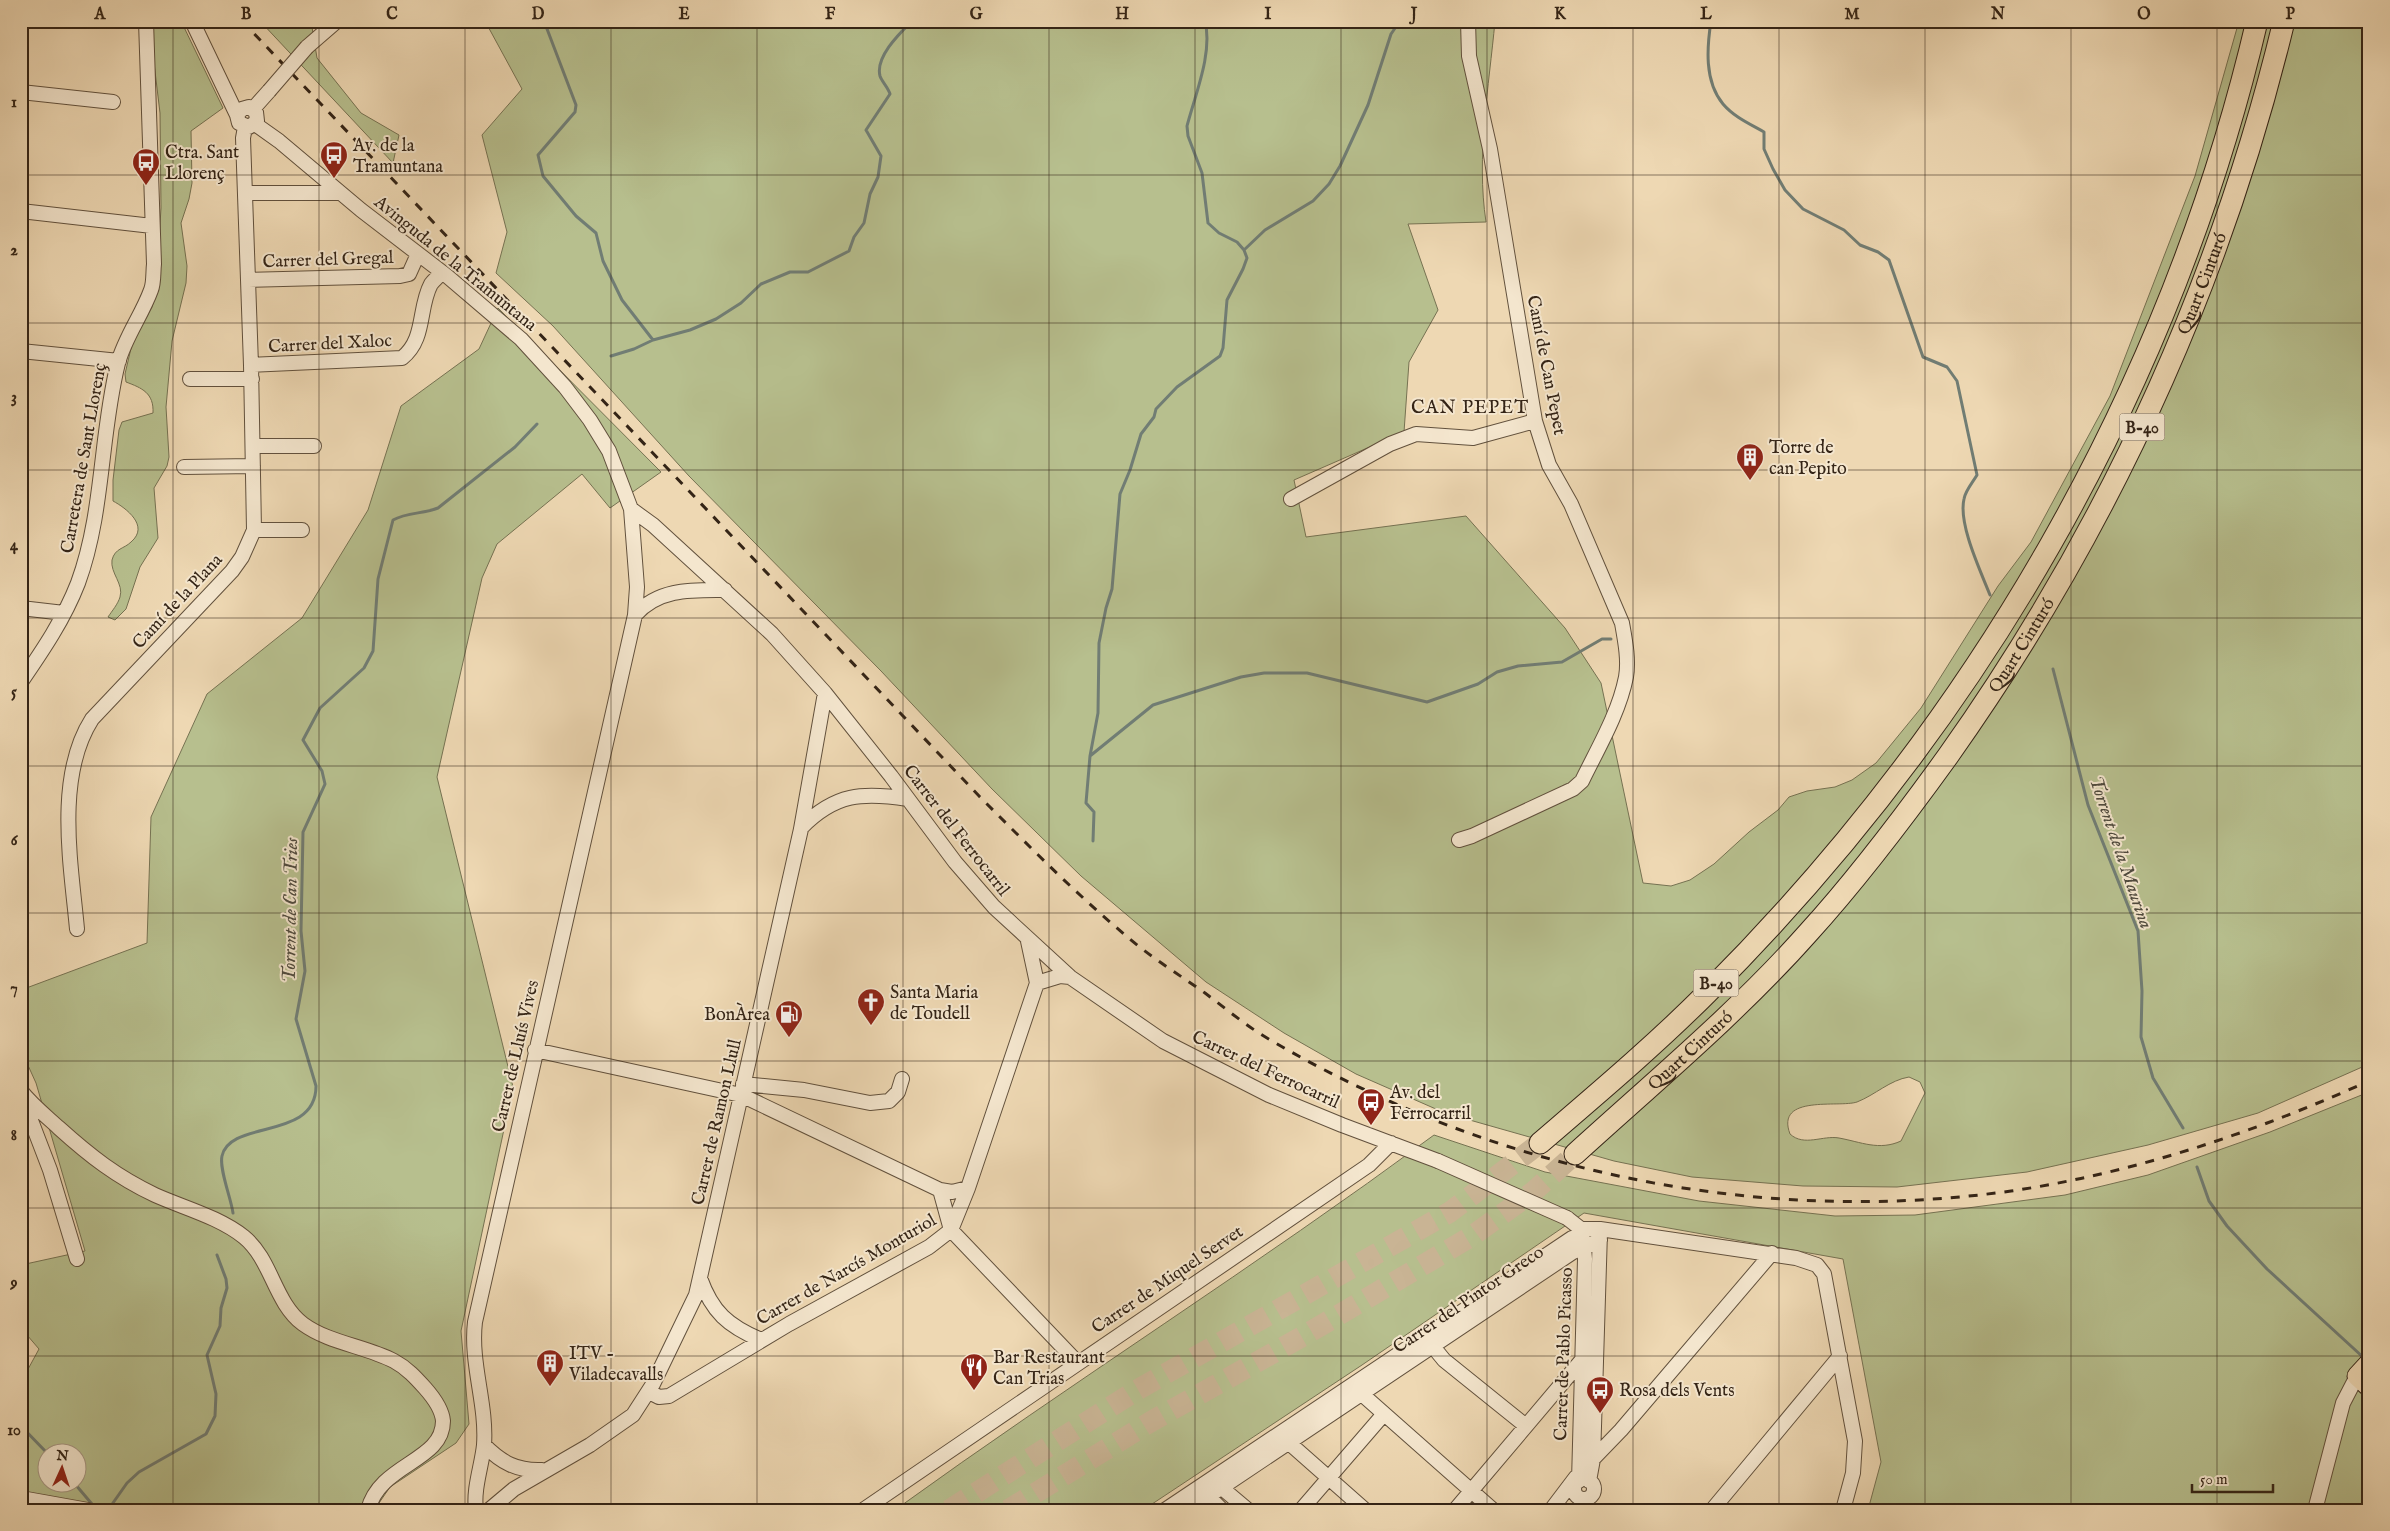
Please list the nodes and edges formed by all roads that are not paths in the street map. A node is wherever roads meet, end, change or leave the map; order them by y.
1 (146, 21) edge
2 (192, 21) edge
3 (1468, 21) edge
4 (2257, 21) edge
5 (2284, 21) edge
6 (331, 23) edge
7 (21, 92) edge
8 (113, 102) dead end
9 (245, 111) junction
10 (250, 126) junction
11 (307, 165) junction
12 (246, 193) junction
13 (300, 193) junction
14 (340, 193) junction
15 (21, 212) edge
16 (152, 226) junction
17 (418, 254) junction
18 (442, 272) junction
19 (409, 274) junction
20 (249, 280) junction
21 (431, 285) junction
22 (21, 351) edge
23 (118, 361) junction
24 (252, 372) junction
25 (190, 379) dead end
26 (1535, 421) junction
27 (253, 446) junction
28 (314, 446) dead end
29 (253, 466) junction
30 (184, 467) dead end
31 (1291, 499) dead end
32 (631, 510) junction
33 (254, 530) junction
34 (302, 530) dead end
35 (725, 590) junction
36 (21, 608) edge
37 (64, 614) junction
38 (635, 615) junction
39 (21, 682) edge
40 (825, 693) junction
41 (845, 717) junction
42 (821, 726) junction
43 (908, 799) junction
44 (801, 829) junction
45 (1459, 840) dead end
46 (77, 929) dead end
47 (1028, 941) junction
48 (1070, 977) junction
49 (1037, 983) junction
50 (536, 1050) junction
51 (902, 1079) dead end
52 (742, 1090) junction
53 (22, 1094) edge
54 (1391, 1143) junction
55 (1540, 1144) tunnel mouth
56 (1575, 1154) tunnel mouth
57 (968, 1188) junction
58 (940, 1190) junction
59 (951, 1230) junction
60 (1603, 1233) junction
61 (1582, 1236) junction
62 (1772, 1253) junction
63 (77, 1259) dead end
64 (700, 1278) junction
65 (762, 1340) junction
66 (1428, 1341) junction
67 (1840, 1356) junction
68 (1581, 1361) junction
69 (1077, 1362) junction
70 (2364, 1374) edge
71 (1356, 1389) junction
72 (648, 1392) junction
73 (1383, 1414) junction
74 (1526, 1426) junction
75 (1288, 1442) junction
76 (484, 1445) junction
77 (1593, 1459) junction
78 (545, 1470) junction
79 (1328, 1477) junction
80 (1210, 1487) junction
81 (1471, 1491) junction
82 (1581, 1492) edge
83 (21, 1498) edge
84 (88, 1510) edge
85 (368, 1510) edge
86 (476, 1510) edge
87 (489, 1510) edge
88 (863, 1510) edge
89 (1165, 1510) edge
90 (1188, 1510) edge
91 (1222, 1510) edge
92 (1248, 1510) edge
93 (1301, 1510) edge
94 (1365, 1510) edge
95 (1455, 1510) edge
96 (1493, 1510) edge
97 (1551, 1510) edge
98 (1712, 1510) edge
99 (1843, 1510) edge
100 (2315, 1510) edge

1 - 16 street, Carretera de Sant Llorenç
2 - 9 street
3 - 26 street, Camí de Can Pepet
4 - 55 highway, Quart Cinturó / B-40
5 - 56 highway, Quart Cinturó / B-40
6 - 9 street, bridge
7 - 8 street
9 - 10 street, Camí de la Plana
10 - 11 street, Avinguda de la Tramuntana
10 - 12 street, Camí de la Plana
11 - 13 street
11 - 14 street, Avinguda de la Tramuntana
12 - 13 street
12 - 20 street, Camí de la Plana
13 - 14 street
14 - 17 street, Avinguda de la Tramuntana
15 - 16 street
16 - 23 street, Carretera de Sant Llorenç
17 - 18 street, Avinguda de la Tramuntana
17 - 19 street, Carrer del Gregal
18 - 21 street, Carrer del Xaloc
18 - 32 street, Avinguda de la Tramuntana
19 - 20 street, Carrer del Gregal
19 - 21 street, Carrer del Gregal
20 - 24 street, Camí de la Plana
21 - 24 street, Carrer del Xaloc
22 - 23 street
23 - 37 street, Carretera de Sant Llorenç
24 - 25 street, Carrer del Xaloc
24 - 27 street, Camí de la Plana
26 - 31 street
26 - 45 street, Camí de Can Pepet
27 - 28 street
27 - 29 street, Camí de la Plana
29 - 30 street
29 - 33 street, Camí de la Plana
32 - 35 street, Carrer del Ferrocarril
32 - 38 street, Carrer de Lluís Vives
33 - 34 street
33 - 46 street, Camí de la Plana
35 - 38 street
35 - 40 street, Carrer del Ferrocarril
36 - 37 street
37 - 39 street, Carretera de Sant Llorenç
38 - 50 street, Carrer de Lluís Vives
40 - 41 street, Carrer del Ferrocarril
40 - 42 street, Carrer de Ramon Llull
41 - 42 street
41 - 43 street, Carrer del Ferrocarril
42 - 44 street, Carrer de Ramon Llull
43 - 44 street
43 - 47 street, Carrer del Ferrocarril
44 - 52 street, Carrer de Ramon Llull
47 - 48 street, Carrer del Ferrocarril
47 - 49 street
48 - 49 street
48 - 54 street, Carrer del Ferrocarril
49 - 57 street, Carrer de Narcís Monturiol
50 - 52 street
50 - 76 street, Carrer de Lluís Vives
51 - 52 street
52 - 58 street
52 - 64 street, Carrer de Ramon Llull
53 - 63 street
53 - 85 street
54 - 61 street, Carrer del Ferrocarril, bridge
54 - 69 street, Carrer de Miquel Servet
57 - 58 street
57 - 59 street, Carrer de Narcís Monturiol
58 - 59 street
59 - 65 street, Carrer de Narcís Monturiol
59 - 69 street
60 - 61 street
60 - 62 street
60 - 77 street, Carrer de Pablo Picasso
61 - 66 street, Carrer del Pintor Greco
61 - 68 street, Carrer de Pablo Picasso
62 - 67 street
62 - 77 street
64 - 65 street
64 - 72 street, Carrer de Ramon Llull
65 - 72 street, Carrer de Narcís Monturiol
66 - 71 street, Carrer del Pintor Greco
66 - 74 street
67 - 98 street
67 - 99 street
68 - 74 street
68 - 82 street, Carrer de Pablo Picasso
69 - 88 street, Carrer de Miquel Servet
70 - 100 street
71 - 73 street
71 - 75 street, Carrer del Pintor Greco
71 - 80 street, Carrer del Pintor Greco
72 - 78 street
73 - 79 street
73 - 81 street
74 - 81 street
75 - 79 street
75 - 80 street, Carrer del Pintor Greco
76 - 78 street
76 - 86 street, Carrer de Lluís Vives
77 - 82 street, Carrer de Pablo Picasso
78 - 87 street
79 - 93 street
79 - 94 street
80 - 89 street, Carrer del Pintor Greco
80 - 90 street, Carrer del Pintor Greco
80 - 91 street
80 - 92 street
81 - 95 street
81 - 96 street
82 - 97 street
83 - 84 street

